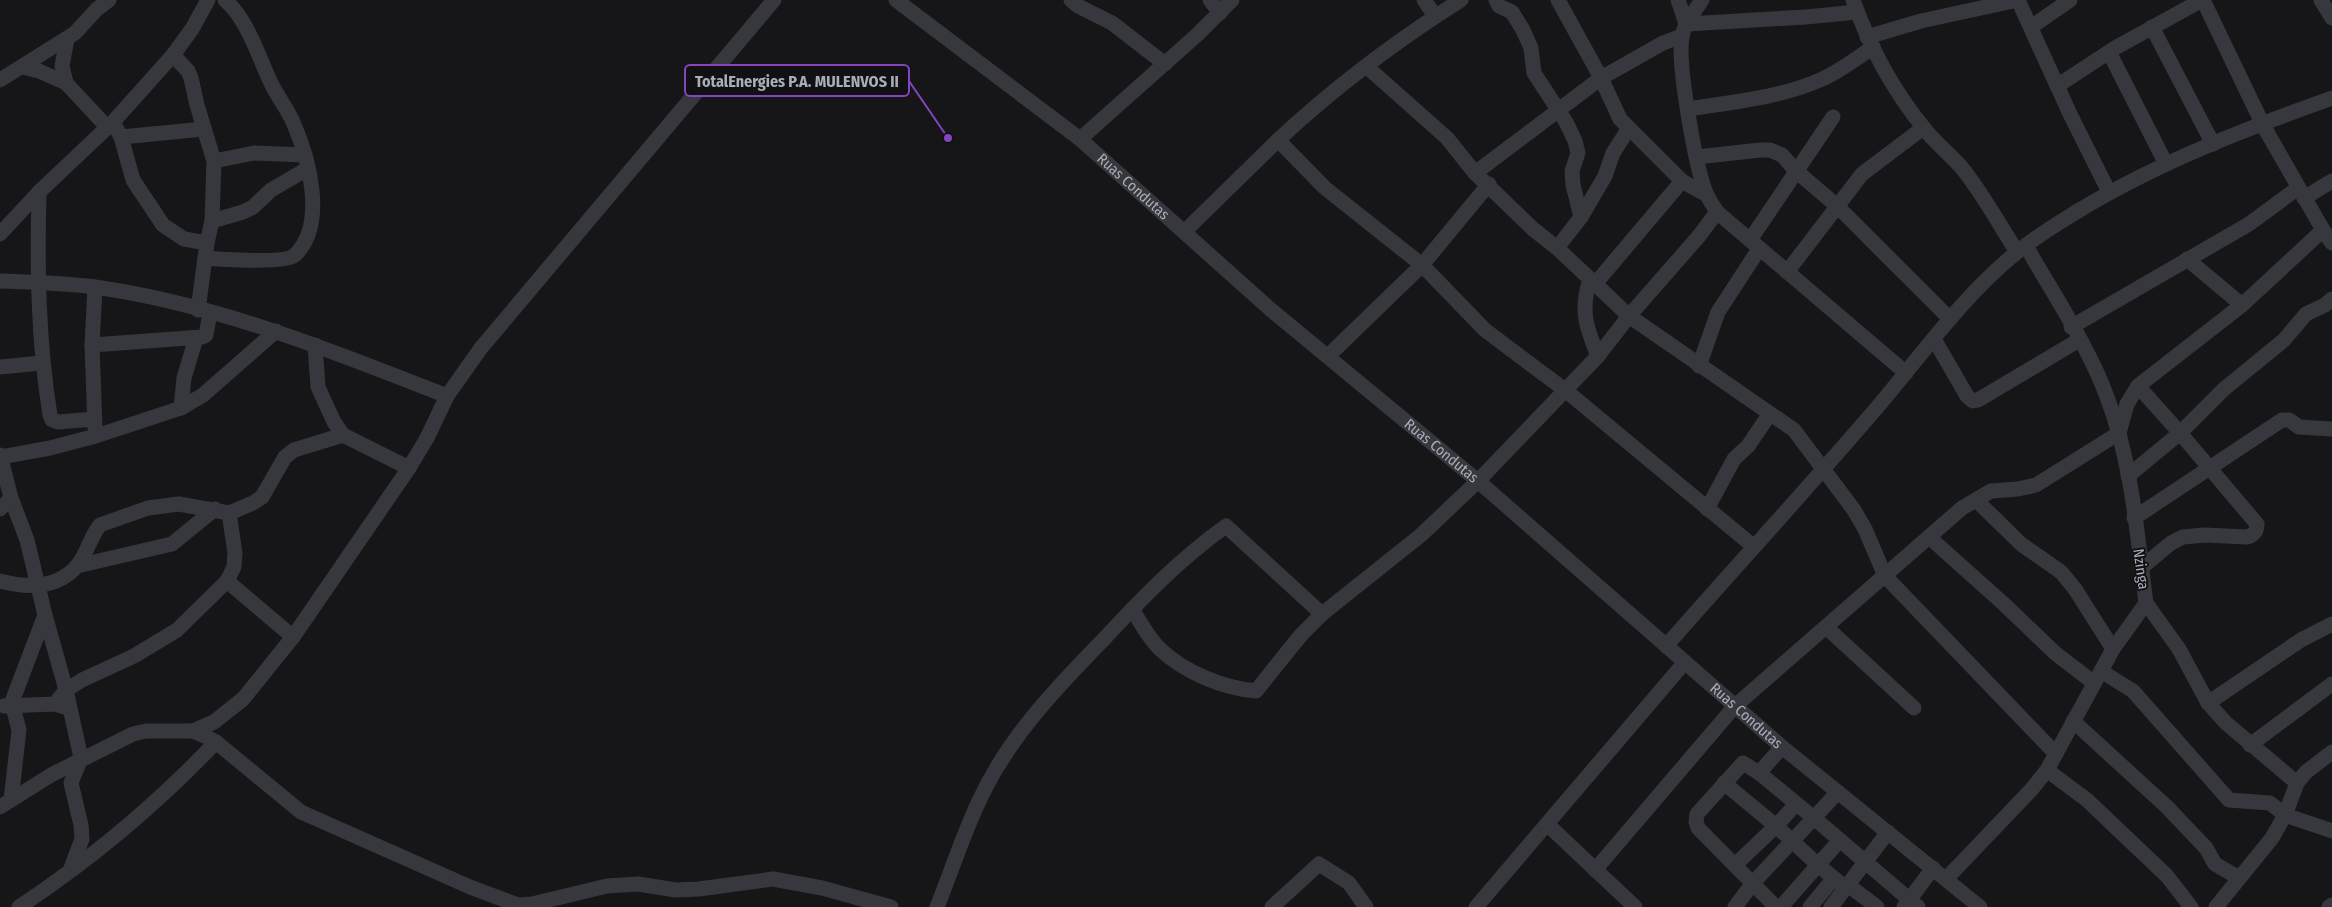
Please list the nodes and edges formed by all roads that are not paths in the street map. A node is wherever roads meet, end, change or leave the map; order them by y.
1 (208, 0) edge
2 (225, 0) edge
3 (774, 0) edge
4 (896, 0) edge
5 (1071, 0) edge
6 (1210, 0) edge
7 (1232, 0) edge
8 (1424, 0) edge
9 (1461, 0) edge
10 (1496, 0) edge
11 (1558, 0) edge
12 (1678, 0) edge
13 (1702, 0) edge
14 (2018, 0) edge
15 (2070, 0) edge
16 (2203, 0) edge
17 (2321, 0) edge
18 (99, 3) edge
19 (916, 5) edge
20 (1855, 6) edge
21 (1220, 13) junction
22 (1435, 16) junction
23 (2332, 18) edge
24 (2031, 26) junction
25 (2152, 27) junction
26 (1684, 30) junction
27 (67, 39) junction
28 (1870, 42) junction
29 (2109, 52) junction
30 (173, 55) junction
31 (1165, 64) junction
32 (22, 67) junction
33 (1367, 67) junction
34 (1601, 78) junction
35 (0, 80) edge
36 (66, 83) junction
37 (2057, 86) junction
38 (2331, 101) edge
39 (1688, 109) junction
40 (1558, 112) junction
41 (1833, 118) dead end
42 (110, 124) junction
43 (2263, 125) junction
44 (1629, 128) junction
45 (1923, 128) junction
46 (204, 129) junction
47 (121, 137) junction
48 (1080, 139) junction
49 (1278, 140) junction
50 (2213, 144) junction
51 (1697, 158) junction
52 (214, 160) junction
53 (306, 162) junction
54 (2166, 164) junction
55 (1795, 170) junction
56 (1475, 173) junction
57 (1682, 181) junction
58 (2332, 181) edge
59 (1489, 184) junction
60 (39, 192) junction
61 (2110, 192) junction
62 (2301, 193) junction
63 (1706, 195) junction
64 (1837, 206) junction
65 (1717, 212) junction
66 (1581, 217) junction
67 (212, 221) junction
68 (2323, 230) junction
69 (1184, 232) junction
70 (0, 234) edge
71 (206, 243) junction
72 (2332, 243) edge
73 (1755, 244) junction
74 (1558, 248) junction
75 (2021, 249) junction
76 (204, 258) junction
77 (2188, 259) junction
78 (1422, 265) junction
79 (1787, 272) junction
80 (0, 281) edge
81 (39, 282) junction
82 (1592, 282) junction
83 (95, 287) junction
84 (2332, 298) edge
85 (2242, 305) junction
86 (204, 312) junction
87 (1629, 316) junction
88 (1950, 319) junction
89 (2072, 326) junction
90 (276, 331) junction
91 (196, 338) junction
92 (1934, 339) junction
93 (2079, 340) junction
94 (92, 345) junction
95 (316, 345) junction
96 (1328, 356) junction
97 (1598, 356) junction
98 (41, 363) junction
99 (1699, 366) junction
100 (0, 367) edge
101 (1906, 373) junction
102 (2138, 386) junction
103 (1565, 390) junction
104 (447, 396) junction
105 (181, 408) junction
106 (1769, 414) junction
107 (94, 419) junction
108 (2332, 429) edge
109 (2119, 433) junction
110 (2180, 433) junction
111 (343, 435) junction
112 (96, 436) junction
113 (0, 456) edge
114 (409, 468) junction
115 (1823, 468) junction
116 (2211, 468) junction
117 (2128, 476) junction
118 (1478, 482) junction
119 (1976, 500) junction
120 (5, 503) edge
121 (1707, 509) junction
122 (222, 511) junction
123 (2134, 518) junction
124 (1930, 537) junction
125 (1754, 546) junction
126 (77, 566) junction
127 (2141, 568) junction
128 (1885, 576) junction
129 (0, 581) edge
130 (227, 581) junction
131 (38, 587) junction
132 (2146, 603) junction
133 (1132, 608) junction
134 (1322, 614) junction
135 (45, 615) junction
136 (2332, 624) edge
137 (1826, 626) junction
138 (293, 637) junction
139 (1666, 646) junction
140 (2113, 649) junction
141 (1685, 662) junction
142 (2097, 677) junction
143 (2332, 684) edge
144 (66, 690) junction
145 (2208, 703) junction
146 (8, 706) edge
147 (62, 706) junction
148 (1735, 706) junction
149 (1914, 708) dead end
150 (2073, 721) junction
151 (193, 731) junction
152 (216, 742) junction
153 (2250, 745) junction
154 (1782, 747) junction
155 (2332, 752) edge
156 (2056, 754) junction
157 (81, 758) junction
158 (2047, 770) junction
159 (1759, 773) junction
160 (1724, 783) junction
161 (2296, 783) junction
162 (1838, 792) junction
163 (1796, 804) junction
164 (3, 805) edge
165 (2285, 815) junction
166 (1814, 818) junction
167 (1546, 824) junction
168 (1776, 826) junction
169 (2332, 831) edge
170 (1888, 832) junction
171 (1840, 840) junction
172 (1792, 842) junction
173 (1865, 862) junction
174 (1735, 864) junction
175 (1818, 865) junction
176 (1933, 868) junction
177 (1595, 870) junction
178 (70, 871) junction
179 (2239, 878) junction
180 (1946, 879) junction
181 (1754, 883) junction
182 (1843, 883) junction
183 (1971, 904) edge
184 (1910, 905) edge
185 (19, 907) edge
186 (891, 907) edge
187 (937, 907) edge
188 (1272, 907) edge
189 (1366, 907) edge
190 (1476, 907) edge
191 (1635, 907) edge
192 (1735, 907) edge
193 (1776, 907) edge
194 (1780, 907) edge
195 (1810, 907) edge
196 (1831, 907) edge
197 (1877, 907) edge
198 (2191, 907) edge
199 (2216, 907) edge

1 - 30 street
2 - 53 street
3 - 104 street
4 - 19 street, Ruas Condutas
5 - 31 street
6 - 21 street
7 - 21 street
8 - 22 street
9 - 22 street
10 - 40 street
11 - 34 street
12 - 26 street
13 - 26 street
14 - 24 street
14 - 28 street
15 - 24 street
16 - 25 street
16 - 43 street
17 - 23 street
18 - 27 street
19 - 48 street, Ruas Condutas
20 - 26 street
20 - 28 street, Nzinga
21 - 31 street
22 - 33 street
24 - 37 street
25 - 29 street
25 - 50 street
26 - 34 street
26 - 39 street
27 - 32 street
27 - 36 street
28 - 39 street
28 - 45 street, Nzinga
29 - 37 street
29 - 54 street
30 - 42 street
30 - 46 street
31 - 48 street
32 - 35 street
32 - 36 street
33 - 49 street
33 - 56 street
34 - 40 street
34 - 44 street
36 - 42 street
37 - 61 street
38 - 43 street
39 - 51 street
40 - 56 street
40 - 66 street
41 - 55 street
42 - 47 street
42 - 60 street
43 - 50 street
43 - 62 street
44 - 57 street
44 - 66 street
45 - 64 street
45 - 75 street, Nzinga
46 - 47 street
46 - 52 street
47 - 71 street
48 - 69 street, Ruas Condutas
49 - 69 street
49 - 78 street
50 - 54 street
51 - 55 street
51 - 63 street
52 - 53 street
52 - 67 street
53 - 67 street
53 - 76 street
54 - 61 street
55 - 64 street
55 - 73 street
56 - 59 street
57 - 63 street
57 - 82 street
58 - 62 street
59 - 74 street
59 - 78 street
60 - 70 street
60 - 81 street
61 - 75 street
62 - 68 street
62 - 77 street
63 - 65 street
64 - 79 street
64 - 88 street
65 - 73 street
65 - 87 street
66 - 74 street
67 - 71 street
68 - 72 street
68 - 85 street
69 - 96 street, Ruas Condutas
71 - 76 street
73 - 79 street
73 - 99 street
74 - 82 street
75 - 88 street
75 - 89 street, Nzinga
76 - 86 street
77 - 85 street
77 - 89 street
78 - 96 street
78 - 103 street
79 - 101 street
80 - 81 street
81 - 83 street
81 - 98 street
82 - 87 street
82 - 97 street
83 - 86 street
83 - 94 street
84 - 110 street
85 - 102 street
86 - 90 street
86 - 91 street
87 - 97 street
87 - 99 street
88 - 92 street
89 - 93 street, Nzinga
90 - 95 street
90 - 105 street
91 - 94 street
91 - 105 street
92 - 93 street
92 - 101 street
93 - 109 street, Nzinga
94 - 107 street
95 - 104 street
95 - 111 street
96 - 118 street, Ruas Condutas
97 - 103 street
98 - 100 street
98 - 107 street
99 - 106 street
101 - 115 street
102 - 109 street
102 - 110 street
103 - 118 street
103 - 121 street
104 - 114 street
105 - 112 street
106 - 115 street
106 - 121 street
107 - 112 street
108 - 116 street
109 - 117 street, Nzinga
109 - 119 street
110 - 116 street
110 - 117 street
111 - 114 street
111 - 122 street
112 - 113 street
113 - 120 street
114 - 138 street
115 - 125 street
115 - 128 street
116 - 123 street
116 - 127 street
117 - 123 street, Nzinga
118 - 134 street
118 - 139 street, Ruas Condutas
119 - 124 street
119 - 140 street
120 - 131 street
121 - 125 street
122 - 126 street
122 - 126 street
122 - 130 street
123 - 127 street, Nzinga
124 - 128 street
124 - 142 street
125 - 139 street
126 - 131 street
127 - 132 street, Nzinga
128 - 137 street
128 - 156 street
129 - 131 street
130 - 138 street
130 - 144 street
131 - 135 street
132 - 140 street, Nzinga
132 - 145 street
133 - 134 street
133 - 134 street
133 - 187 street
135 - 144 street
135 - 146 street
136 - 145 street
137 - 148 street
137 - 149 street
138 - 151 street
139 - 141 street, Ruas Condutas
140 - 142 street, Nzinga
141 - 148 street, Ruas Condutas
141 - 167 street
142 - 150 street, Nzinga
142 - 165 street
143 - 153 street
144 - 147 street
145 - 153 street
146 - 147 street
146 - 164 street
147 - 157 street
148 - 154 street, Ruas Condutas
148 - 177 street
150 - 156 street, Nzinga
150 - 179 street
151 - 152 street
151 - 157 street
152 - 178 street
152 - 186 street
153 - 161 street
154 - 159 street
154 - 162 street, Ruas Condutas
155 - 161 street
156 - 158 street, Nzinga
157 - 164 street
157 - 178 street
158 - 180 street, Nzinga
158 - 198 street
159 - 160 street
159 - 163 street
160 - 168 street
160 - 174 street
161 - 165 street
162 - 166 street
162 - 170 street, Ruas Condutas
163 - 166 street
163 - 168 street
165 - 169 street
165 - 179 street
166 - 171 street
166 - 172 street
167 - 177 street
167 - 190 street
168 - 172 street
168 - 174 street
170 - 173 street
170 - 176 street, Ruas Condutas
171 - 173 street
171 - 175 street
172 - 175 street
172 - 181 street
173 - 182 street
173 - 184 street
174 - 181 street
175 - 182 street
175 - 194 street
176 - 180 street, Ruas Condutas
176 - 184 street
177 - 191 street
178 - 185 street
179 - 199 street
180 - 183 street, Ruas Condutas
181 - 192 street
181 - 193 street
182 - 195 street
182 - 196 street
182 - 197 street
188 - 189 street

